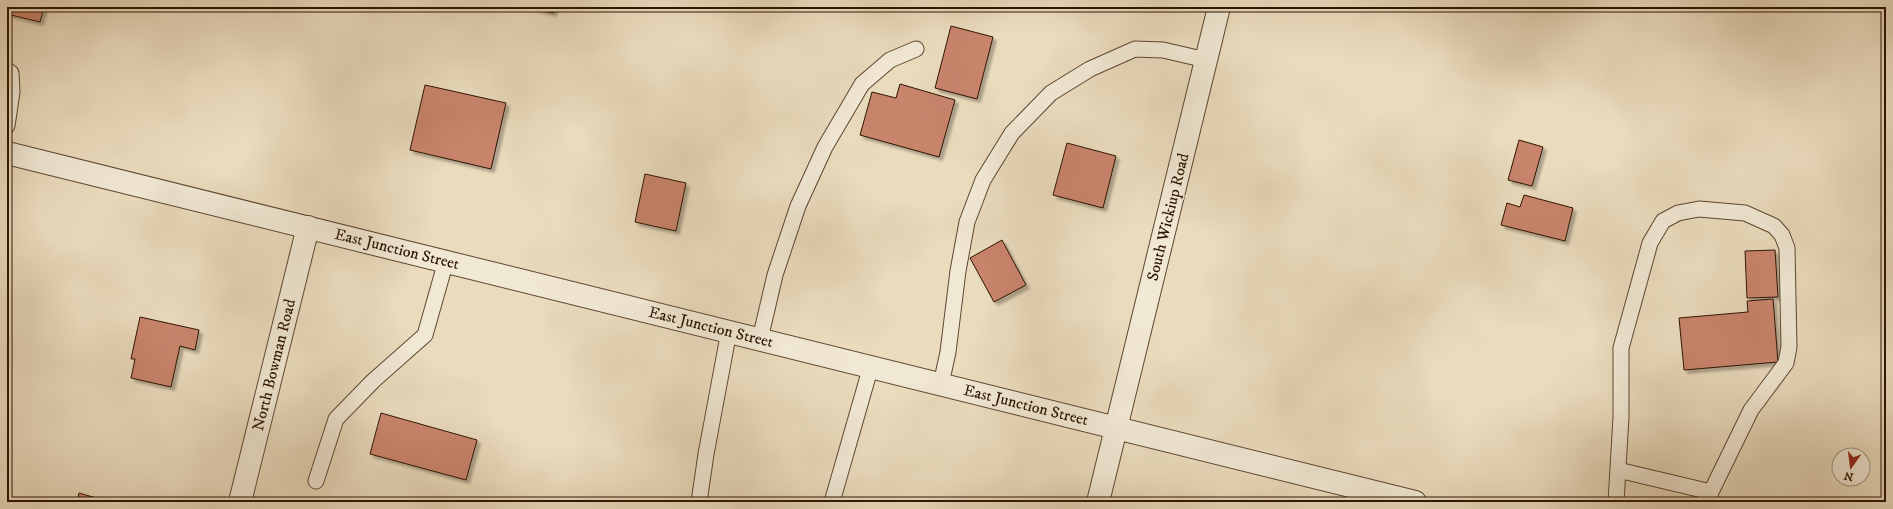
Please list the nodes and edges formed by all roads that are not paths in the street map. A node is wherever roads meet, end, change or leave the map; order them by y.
1 (1219, 7) edge
2 (916, 49) dead end
3 (1206, 60) junction
4 (7, 70) edge
5 (7, 126) edge
6 (7, 153) edge
7 (308, 227) junction
8 (446, 261) junction
9 (729, 332) junction
10 (760, 339) junction
11 (872, 366) junction
12 (941, 384) junction
13 (1116, 427) junction
14 (1618, 470) junction
15 (316, 482) dead end
16 (1710, 497) edge
17 (240, 502) edge
18 (699, 502) edge
19 (832, 502) edge
20 (1098, 502) edge
21 (1415, 502) edge
22 (1616, 502) edge

1 - 3 street, South Wickiup Road
2 - 10 lane
3 - 12 lane
3 - 13 street, South Wickiup Road
4 - 5 lane
6 - 7 street, East Junction Street
7 - 8 street, East Junction Street
7 - 17 street, North Bowman Road
8 - 9 street, East Junction Street
8 - 15 lane
9 - 10 street, East Junction Street
9 - 18 lane
10 - 11 street, East Junction Street
11 - 12 street, East Junction Street
11 - 19 lane
12 - 13 street, East Junction Street
13 - 20 street, South Wickiup Road
13 - 21 street, East Junction Street
14 - 16 lane
14 - 16 lane
14 - 22 lane

